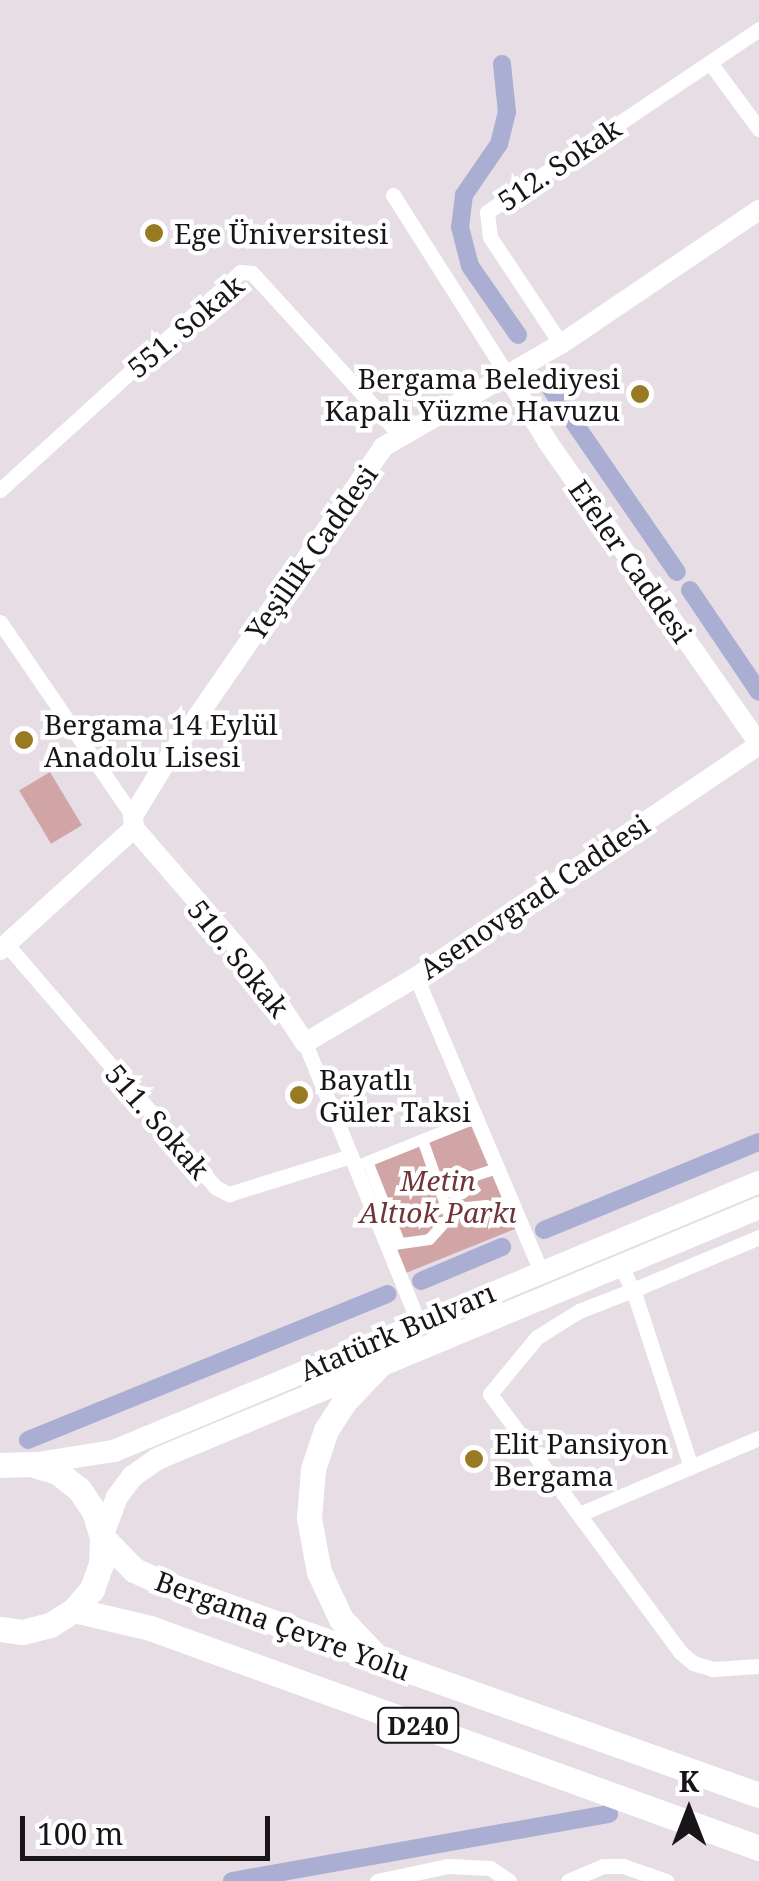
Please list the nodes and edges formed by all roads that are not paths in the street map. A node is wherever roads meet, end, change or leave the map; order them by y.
1 (759, 29) edge
2 (711, 64) junction
3 (759, 129) edge
4 (393, 195) dead end
5 (759, 210) edge
6 (561, 344) junction
7 (508, 376) junction
8 (400, 436) junction
9 (0, 490) edge
10 (0, 622) edge
11 (759, 744) edge
12 (134, 822) junction
13 (4, 948) edge
14 (416, 978) junction
15 (306, 1043) junction
16 (477, 1118) junction
17 (422, 1140) junction
18 (358, 1161) junction
19 (497, 1168) junction
20 (466, 1178) junction
21 (759, 1182) edge
22 (412, 1189) dead end
23 (439, 1190) junction
24 (462, 1193) junction
25 (466, 1206) junction
26 (759, 1208) edge
27 (516, 1215) junction
28 (450, 1216) junction
29 (759, 1237) edge
30 (393, 1243) junction
31 (620, 1265) junction
32 (541, 1272) junction
33 (633, 1290) junction
34 (418, 1321) junction
35 (380, 1364) junction
36 (759, 1438) edge
37 (2, 1463) edge
38 (32, 1464) junction
39 (691, 1467) junction
40 (582, 1513) junction
41 (102, 1537) junction
42 (74, 1610) junction
43 (0, 1629) edge
44 (380, 1661) junction
45 (759, 1666) edge
46 (759, 1795) edge
47 (759, 1848) edge
48 (376, 1881) edge
49 (509, 1881) edge
50 (568, 1881) edge
51 (666, 1881) edge

1 - 2 street, 512. Sokak
2 - 3 street
2 - 6 street, 512. Sokak
4 - 7 street
5 - 6 main road, Yeşillik Caddesi
6 - 7 main road, Yeşillik Caddesi
7 - 8 main road, Yeşillik Caddesi
7 - 11 main road, Efeler Caddesi
8 - 9 street, 551. Sokak
8 - 12 main road, Yeşillik Caddesi
10 - 12 street, 510. Sokak
11 - 14 main road, Asenovgrad Caddesi
12 - 13 main road, Yeşillik Caddesi
12 - 15 main road, 510. Sokak
13 - 18 street, 511. Sokak
14 - 15 main road, Asenovgrad Caddesi
14 - 16 street
15 - 18 street, 510. Sokak
16 - 17 street
16 - 19 street
17 - 18 street
17 - 23 street
18 - 30 street, 510. Sokak
19 - 20 street
19 - 27 street
20 - 23 street
20 - 24 street
21 - 32 main road, Atatürk Bulvarı
22 - 23 street
23 - 24 street
23 - 28 street
24 - 25 street
25 - 27 street
25 - 28 street
26 - 31 main road, Atatürk Bulvarı
27 - 32 street
28 - 30 street
29 - 33 street
30 - 34 street, 510. Sokak
31 - 33 street
31 - 35 main road, Atatürk Bulvarı
32 - 34 main road, Atatürk Bulvarı
33 - 39 street
33 - 40 street
34 - 38 main road, Atatürk Bulvarı
35 - 41 main road, Atatürk Bulvarı
35 - 44 highway
36 - 39 street
37 - 38 highway, Atatürk Bulvarı
38 - 41 highway, Atatürk Bulvarı
39 - 40 street
40 - 45 street
41 - 42 highway, Atatürk Bulvarı
41 - 44 highway, Bergama Çevre Yolu / D240
42 - 43 highway
42 - 47 highway, Bergama Çevre Yolu / D240
44 - 46 highway, Bergama Çevre Yolu / D240
48 - 49 street
50 - 51 street

